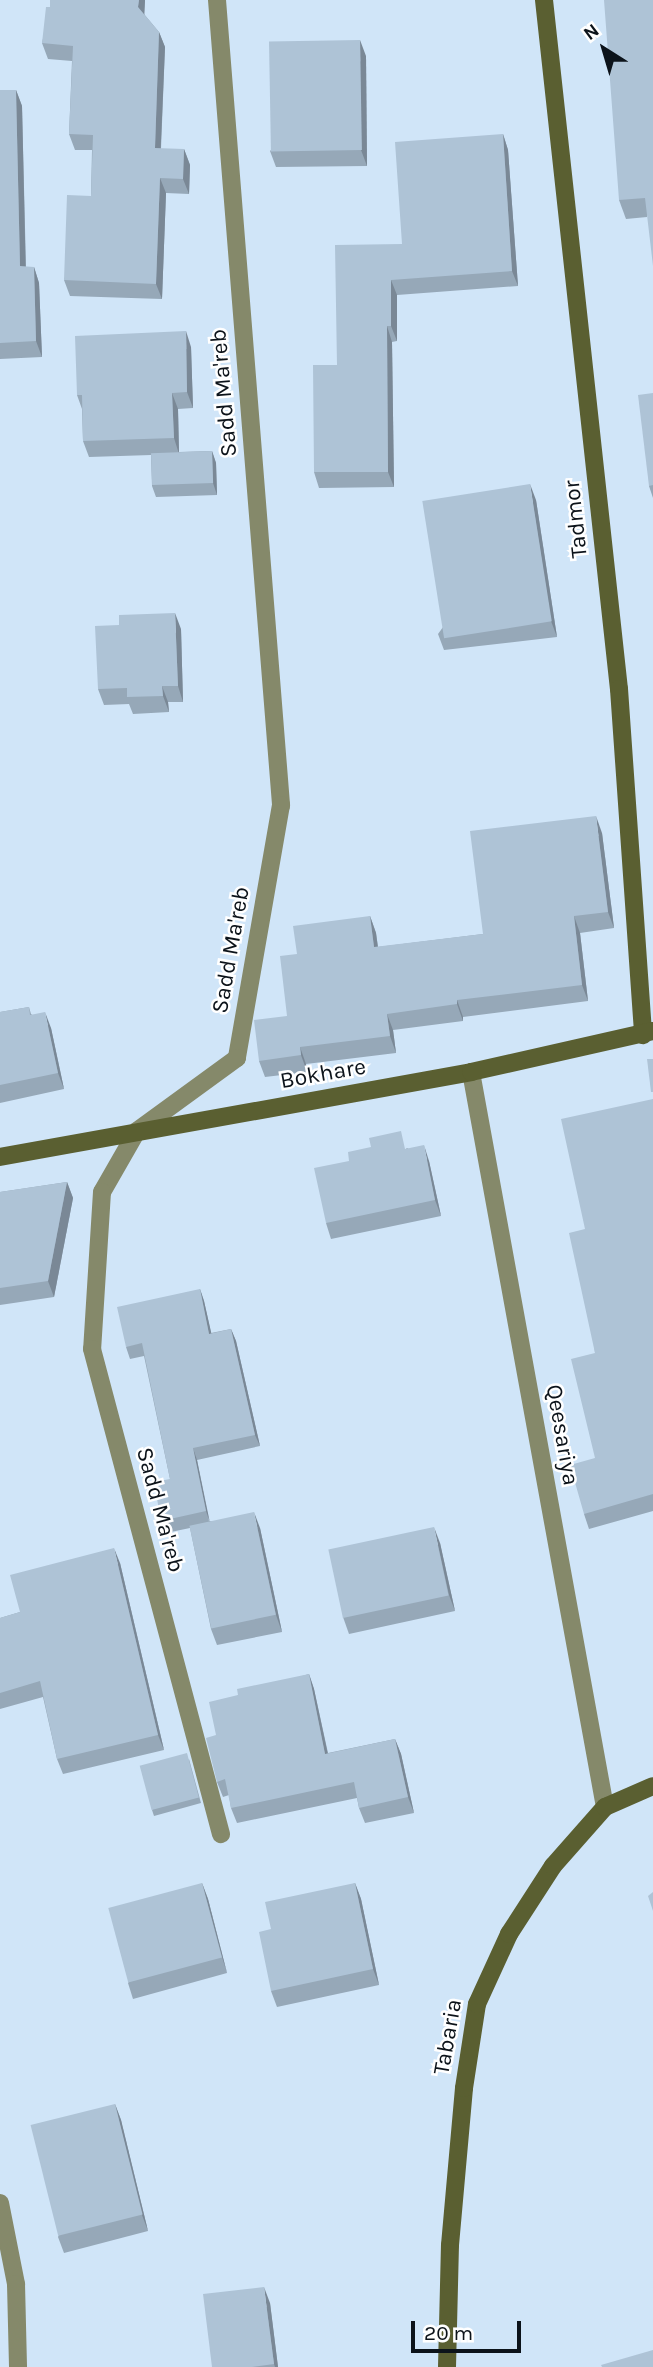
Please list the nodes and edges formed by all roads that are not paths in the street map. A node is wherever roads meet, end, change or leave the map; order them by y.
1 (217, 0) edge
2 (544, 0) edge
3 (648, 1033) edge
4 (471, 1072) junction
5 (137, 1132) junction
6 (0, 1157) edge
7 (653, 1786) edge
8 (605, 1807) junction
9 (221, 1834) dead end
10 (0, 2203) edge
11 (19, 2367) edge
12 (447, 2367) edge

1 - 5 street, Sadd Ma'reb
2 - 3 street, Tadmor
3 - 4 street, Bokhare
4 - 5 street, Bokhare
4 - 8 street, Qeesariya
5 - 6 street, Bokhare
5 - 9 street, Sadd Ma'reb
7 - 8 street, Tabaria
8 - 12 street, Tabaria
10 - 11 street

